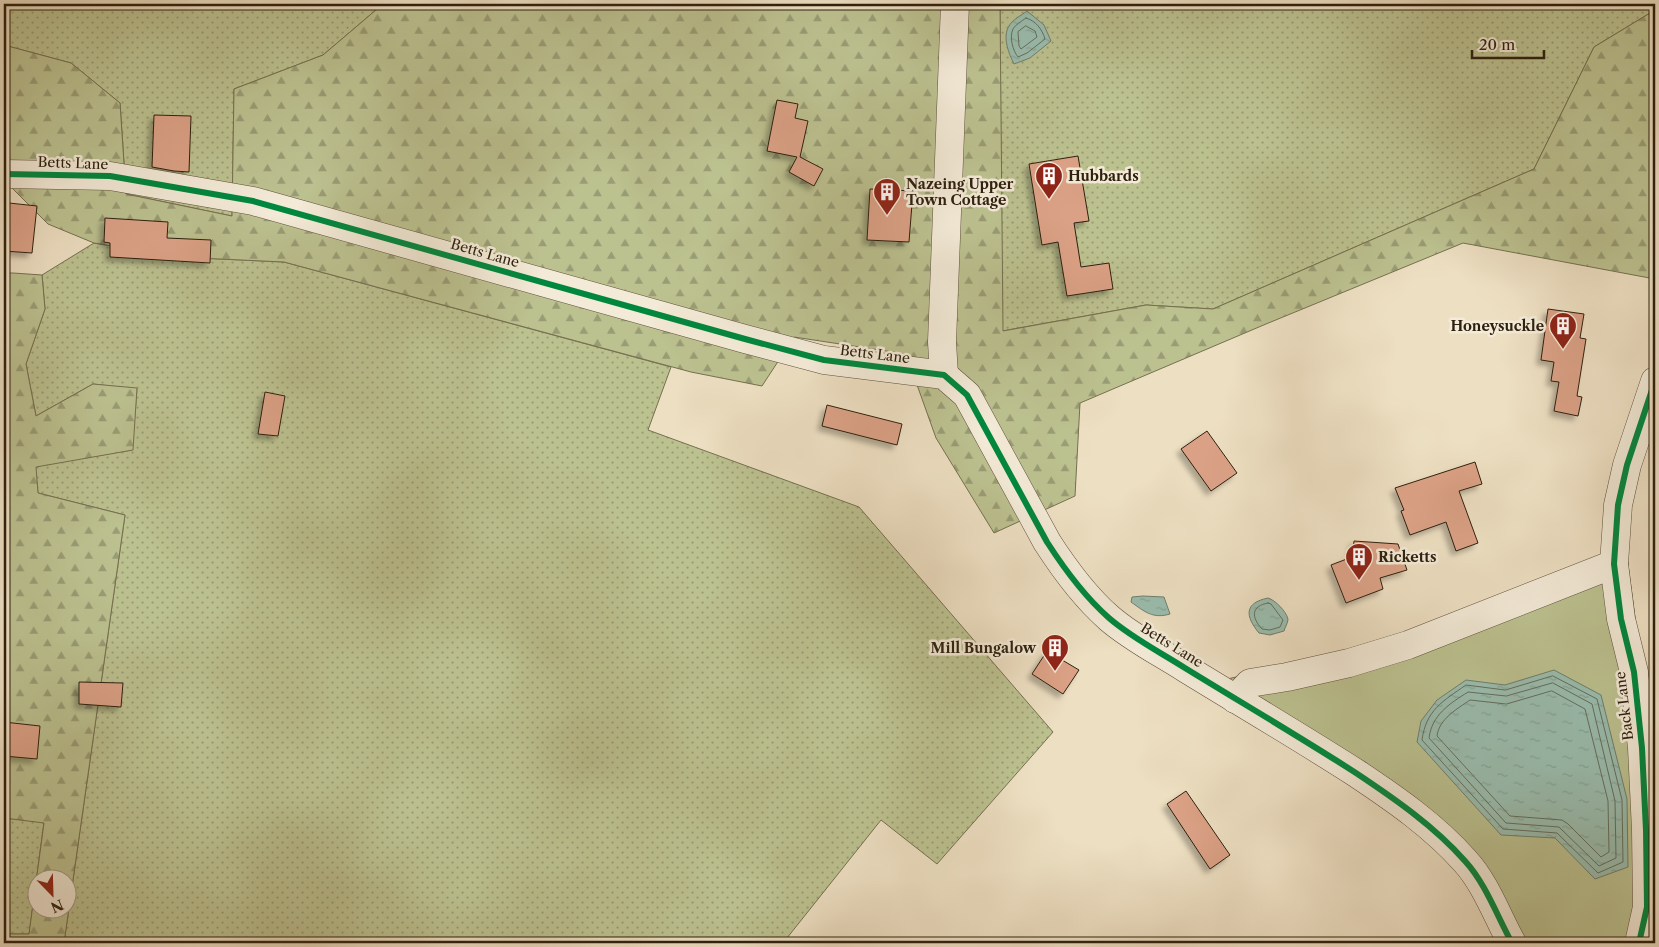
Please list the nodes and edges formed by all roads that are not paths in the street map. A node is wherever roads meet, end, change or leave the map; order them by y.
1 (955, 4) edge
2 (4, 174) edge
3 (944, 375) junction
4 (1655, 381) edge
5 (1614, 564) junction
6 (1235, 699) junction
7 (1512, 943) edge
8 (1639, 943) edge

1 - 3 street
2 - 3 street, Betts Lane
3 - 6 street, Betts Lane
4 - 5 street, Back Lane
5 - 6 street
5 - 8 street, Back Lane
6 - 7 street, Betts Lane

